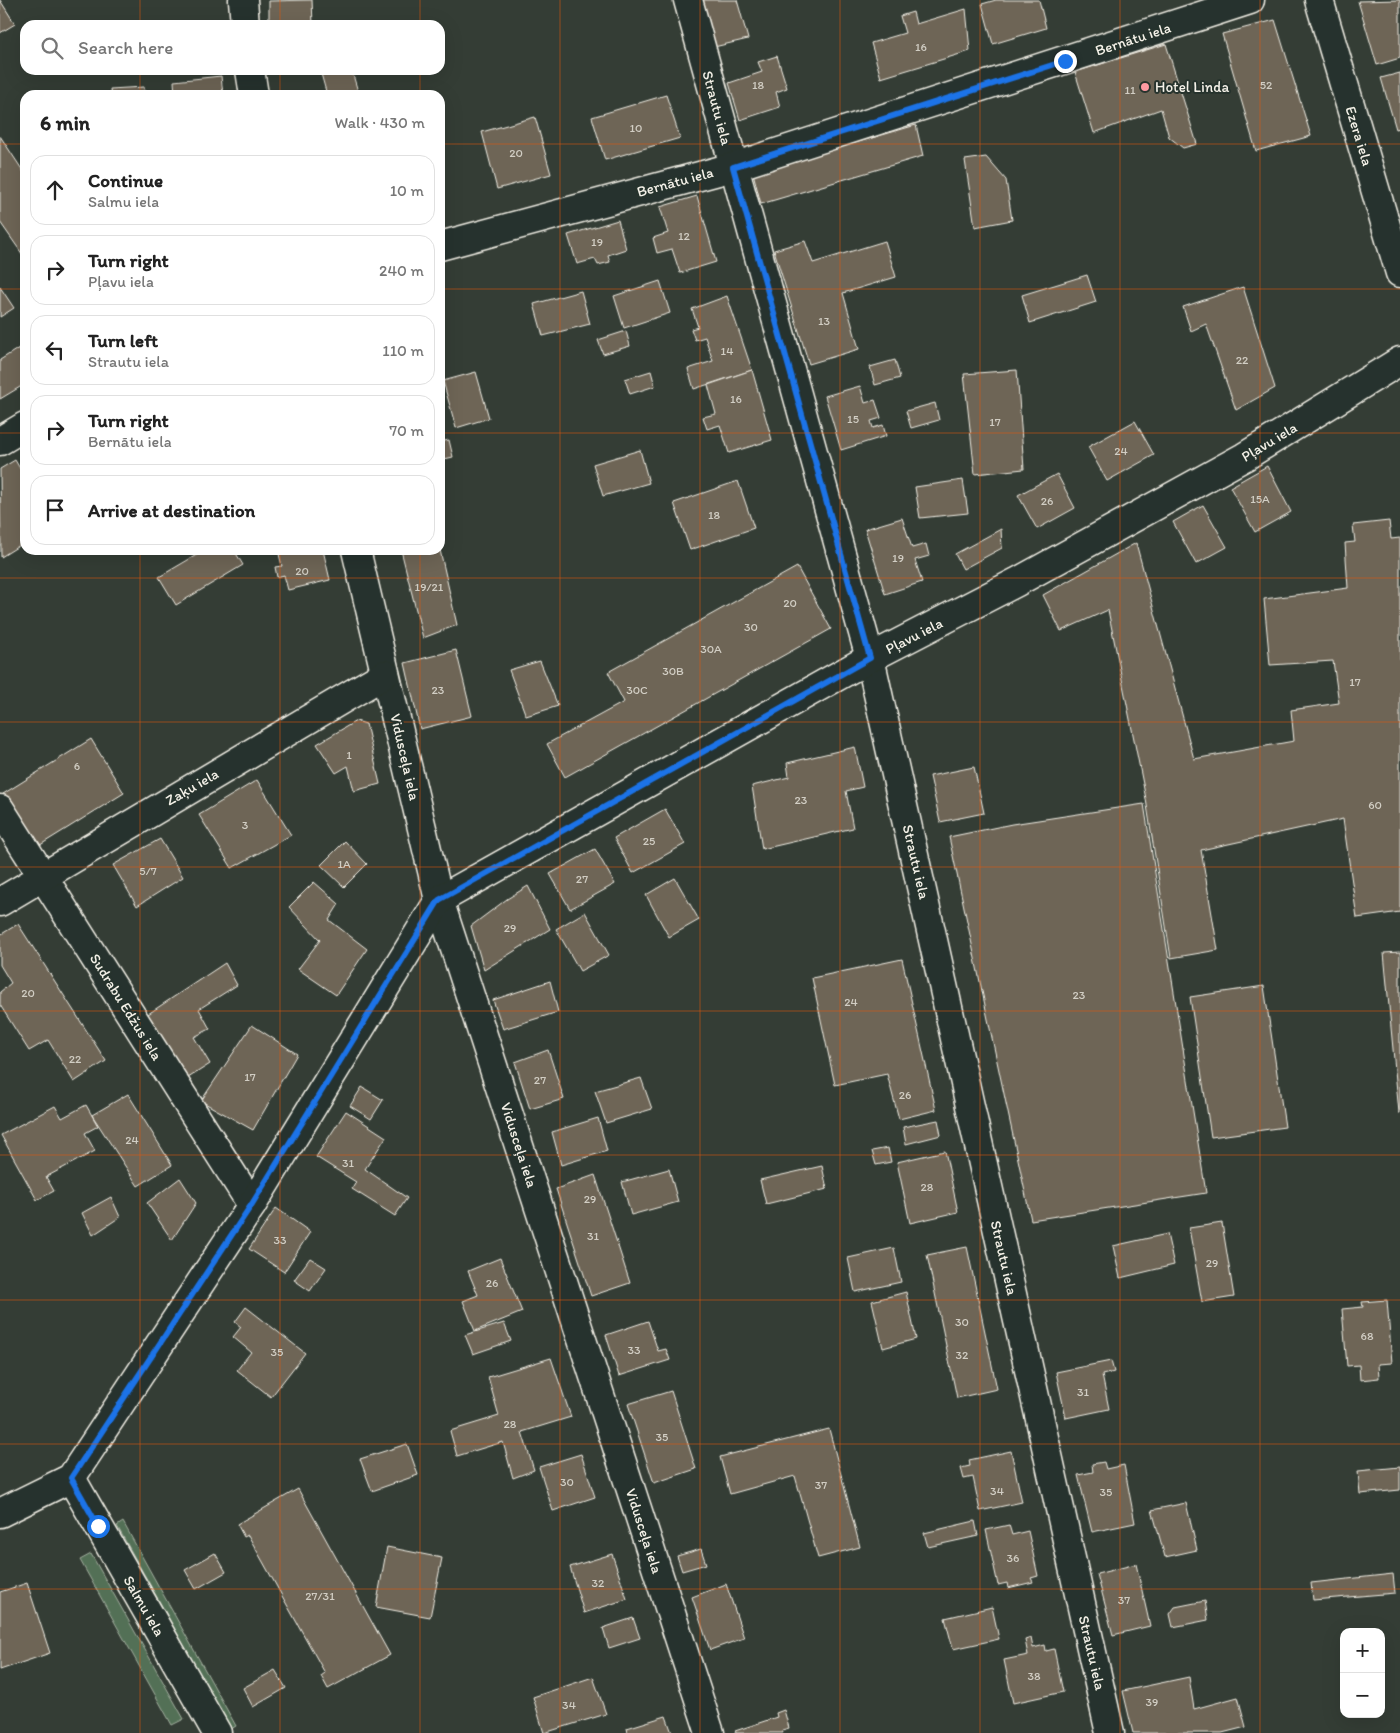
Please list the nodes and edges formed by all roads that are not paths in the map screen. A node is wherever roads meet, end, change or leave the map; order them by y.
1 (243, 0) edge
2 (688, 0) edge
3 (1250, 0) edge
4 (1319, 0) edge
5 (245, 20) edge
6 (251, 75) edge
7 (253, 90) edge
8 (733, 167) junction
9 (445, 245) edge
10 (1400, 273) edge
11 (1400, 361) edge
12 (20, 429) edge
13 (0, 441) edge
14 (357, 555) edge
15 (870, 658) junction
16 (385, 674) junction
17 (0, 809) edge
18 (42, 875) junction
19 (439, 900) junction
20 (0, 902) edge
21 (252, 1204) junction
22 (71, 1478) junction
23 (0, 1513) edge
24 (217, 1733) edge
25 (710, 1733) edge
26 (1110, 1733) edge

1 - 5 street
2 - 8 street, Strautu iela
3 - 8 street, Bernātu iela
4 - 10 street, Ezera iela
6 - 7 street
8 - 9 street, Bernātu iela
8 - 15 street, Strautu iela
11 - 15 street, Pļavu iela
12 - 13 street
14 - 16 street, Vidusceļa iela
15 - 19 street, Pļavu iela
15 - 26 street, Strautu iela
16 - 18 street, Zaķu iela
16 - 19 street, Vidusceļa iela
17 - 18 street, Sudrabu Edžus iela
18 - 20 street, Zaķu iela
18 - 21 street, Sudrabu Edžus iela
19 - 21 street, Pļavu iela
19 - 25 street, Vidusceļa iela
21 - 22 street, Pļavu iela
22 - 23 street
22 - 24 street, Salmu iela

